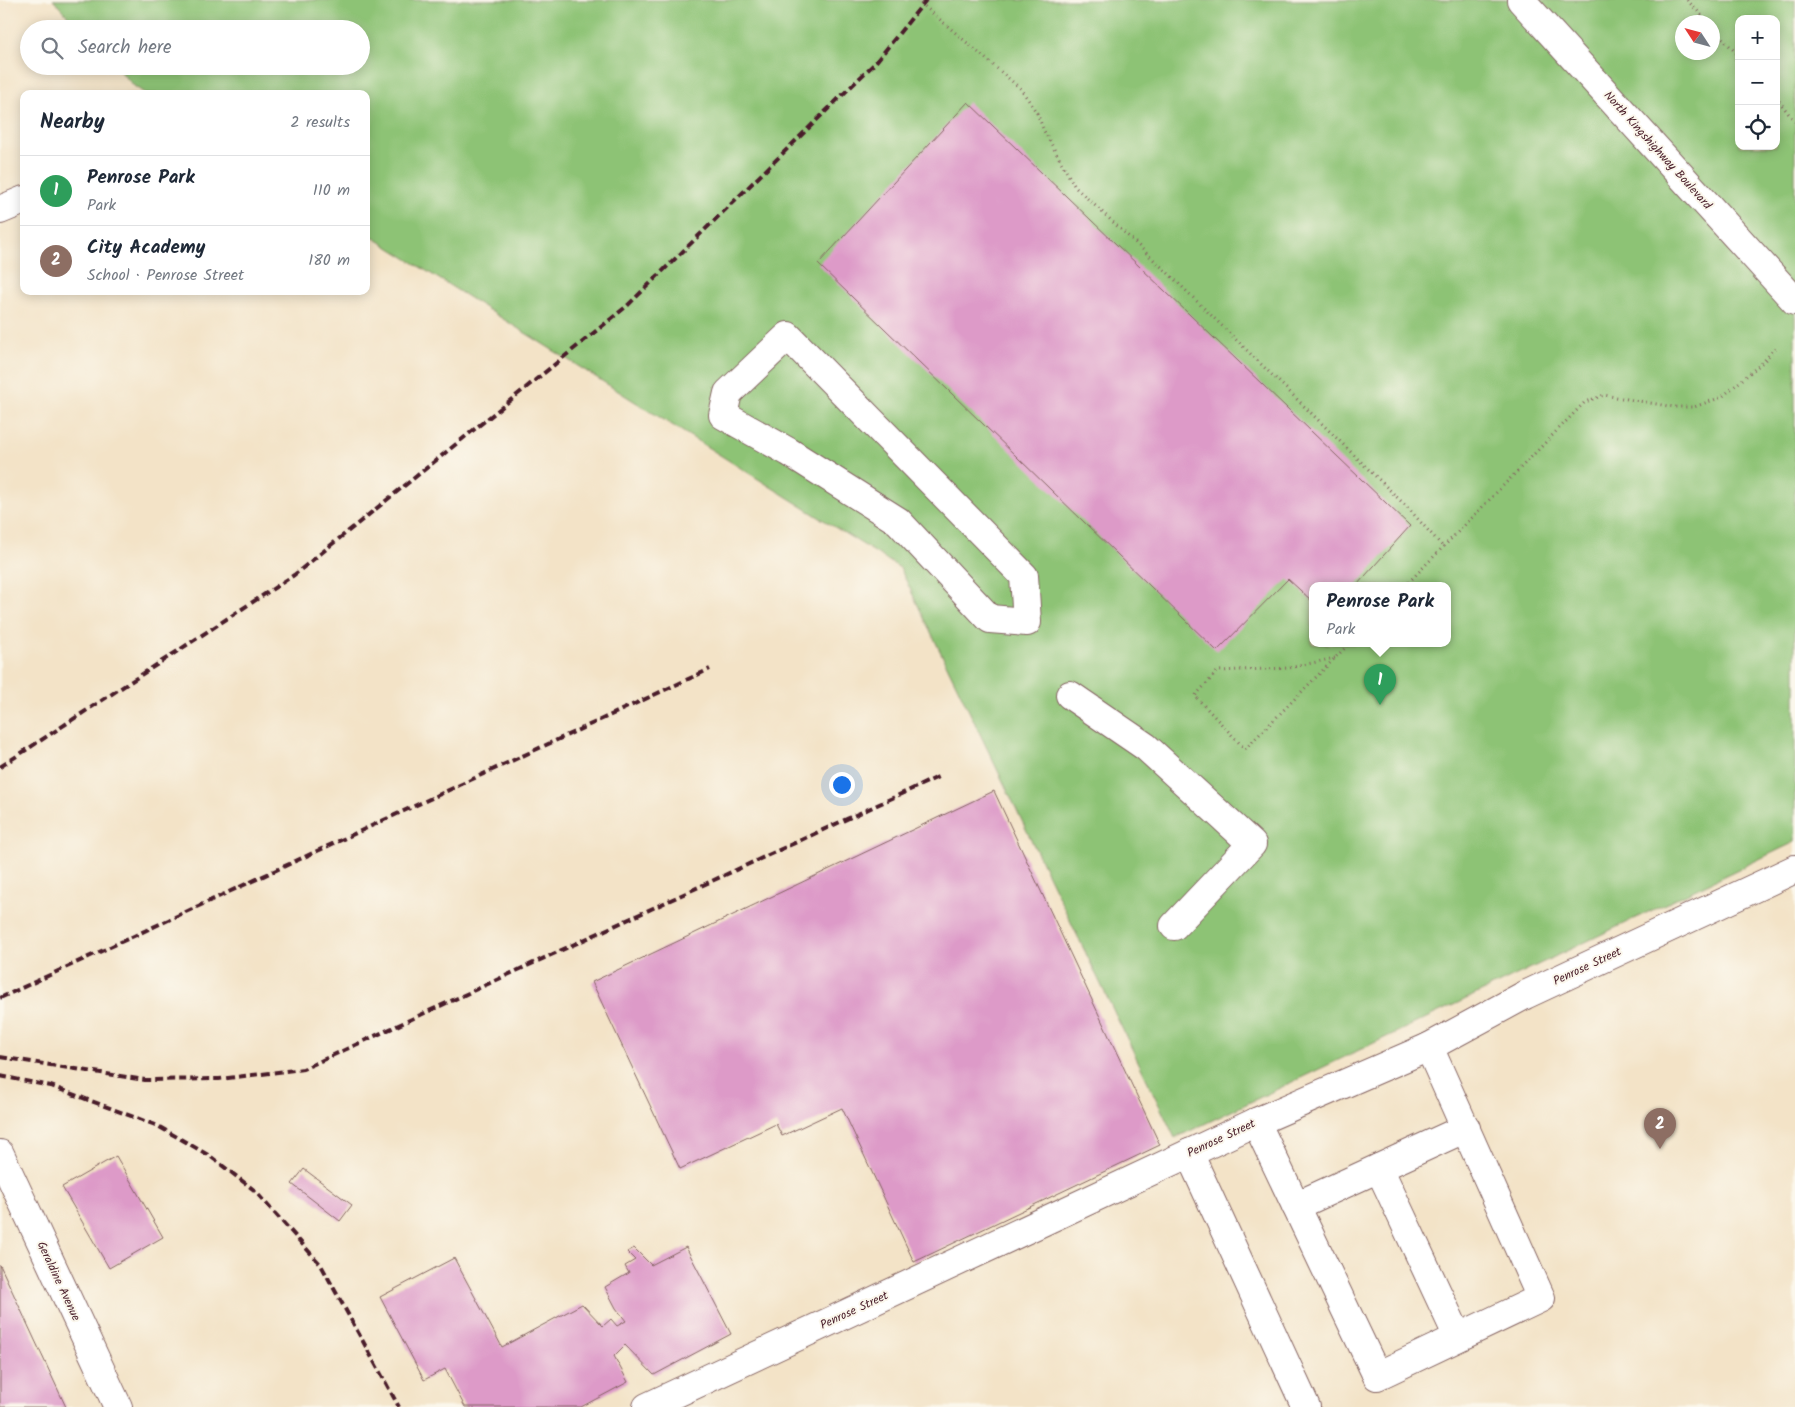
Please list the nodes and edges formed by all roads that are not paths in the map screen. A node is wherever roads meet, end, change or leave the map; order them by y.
1 (1521, 0) edge
2 (20, 202) edge
3 (0, 210) edge
4 (1795, 301) edge
5 (1027, 622) joint
6 (1070, 695) dead end
7 (1795, 869) edge
8 (1174, 926) dead end
9 (1429, 1047) junction
10 (1256, 1122) junction
11 (1466, 1128) junction
12 (1189, 1153) junction
13 (0, 1156) edge
14 (1379, 1168) junction
15 (1296, 1206) junction
16 (1458, 1338) junction
17 (118, 1407) edge
18 (647, 1407) edge
19 (1306, 1407) edge

1 - 4 street, North Kingshighway Boulevard
2 - 3 street
5 - 5 street
6 - 8 street
7 - 9 street, Penrose Street
9 - 10 street, Penrose Street
9 - 11 street
10 - 12 street, Penrose Street
10 - 15 street
11 - 14 street
11 - 16 street
12 - 18 street, Penrose Street
12 - 19 street
13 - 17 street, Geraldine Avenue
14 - 15 street
14 - 16 street
15 - 16 street

